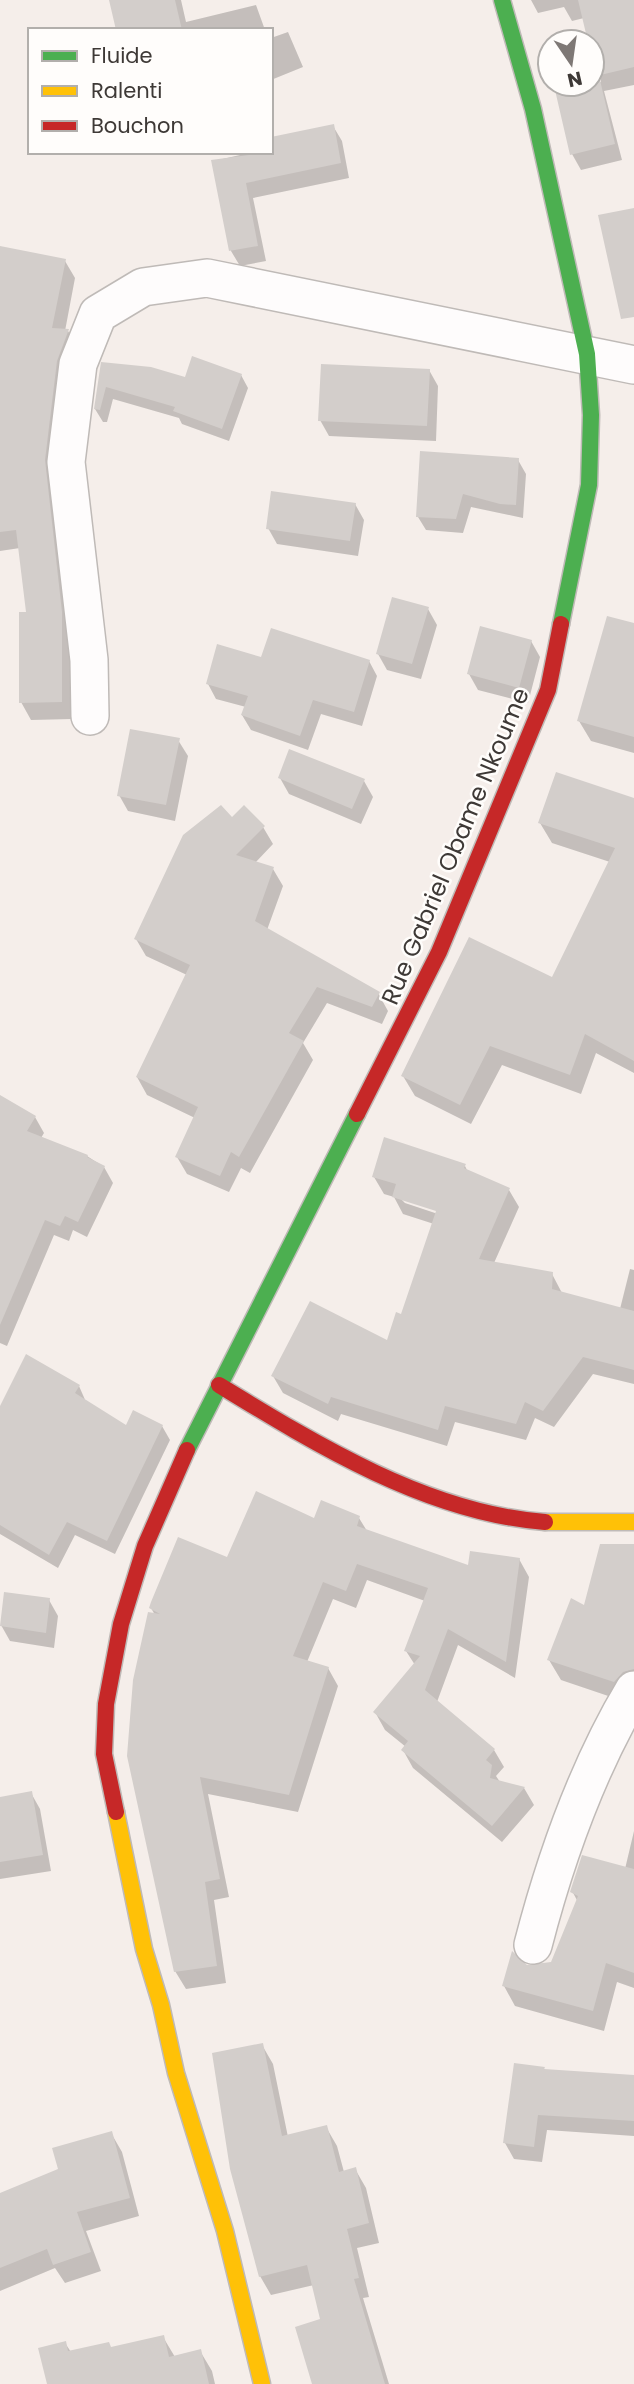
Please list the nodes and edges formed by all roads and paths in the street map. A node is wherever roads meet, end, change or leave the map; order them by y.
1 (502, 0) edge
2 (587, 354) junction
3 (634, 365) edge
4 (90, 716) dead end
5 (219, 1385) junction
6 (634, 1522) edge
7 (634, 1690) edge
8 (533, 1945) dead end
9 (262, 2384) edge

1 - 2 street, Rue Gabriel Obame Nkoume
2 - 3 street
2 - 4 street
2 - 5 street, Rue Gabriel Obame Nkoume
5 - 6 street
5 - 9 street, Rue Gabriel Obame Nkoume
7 - 8 street

